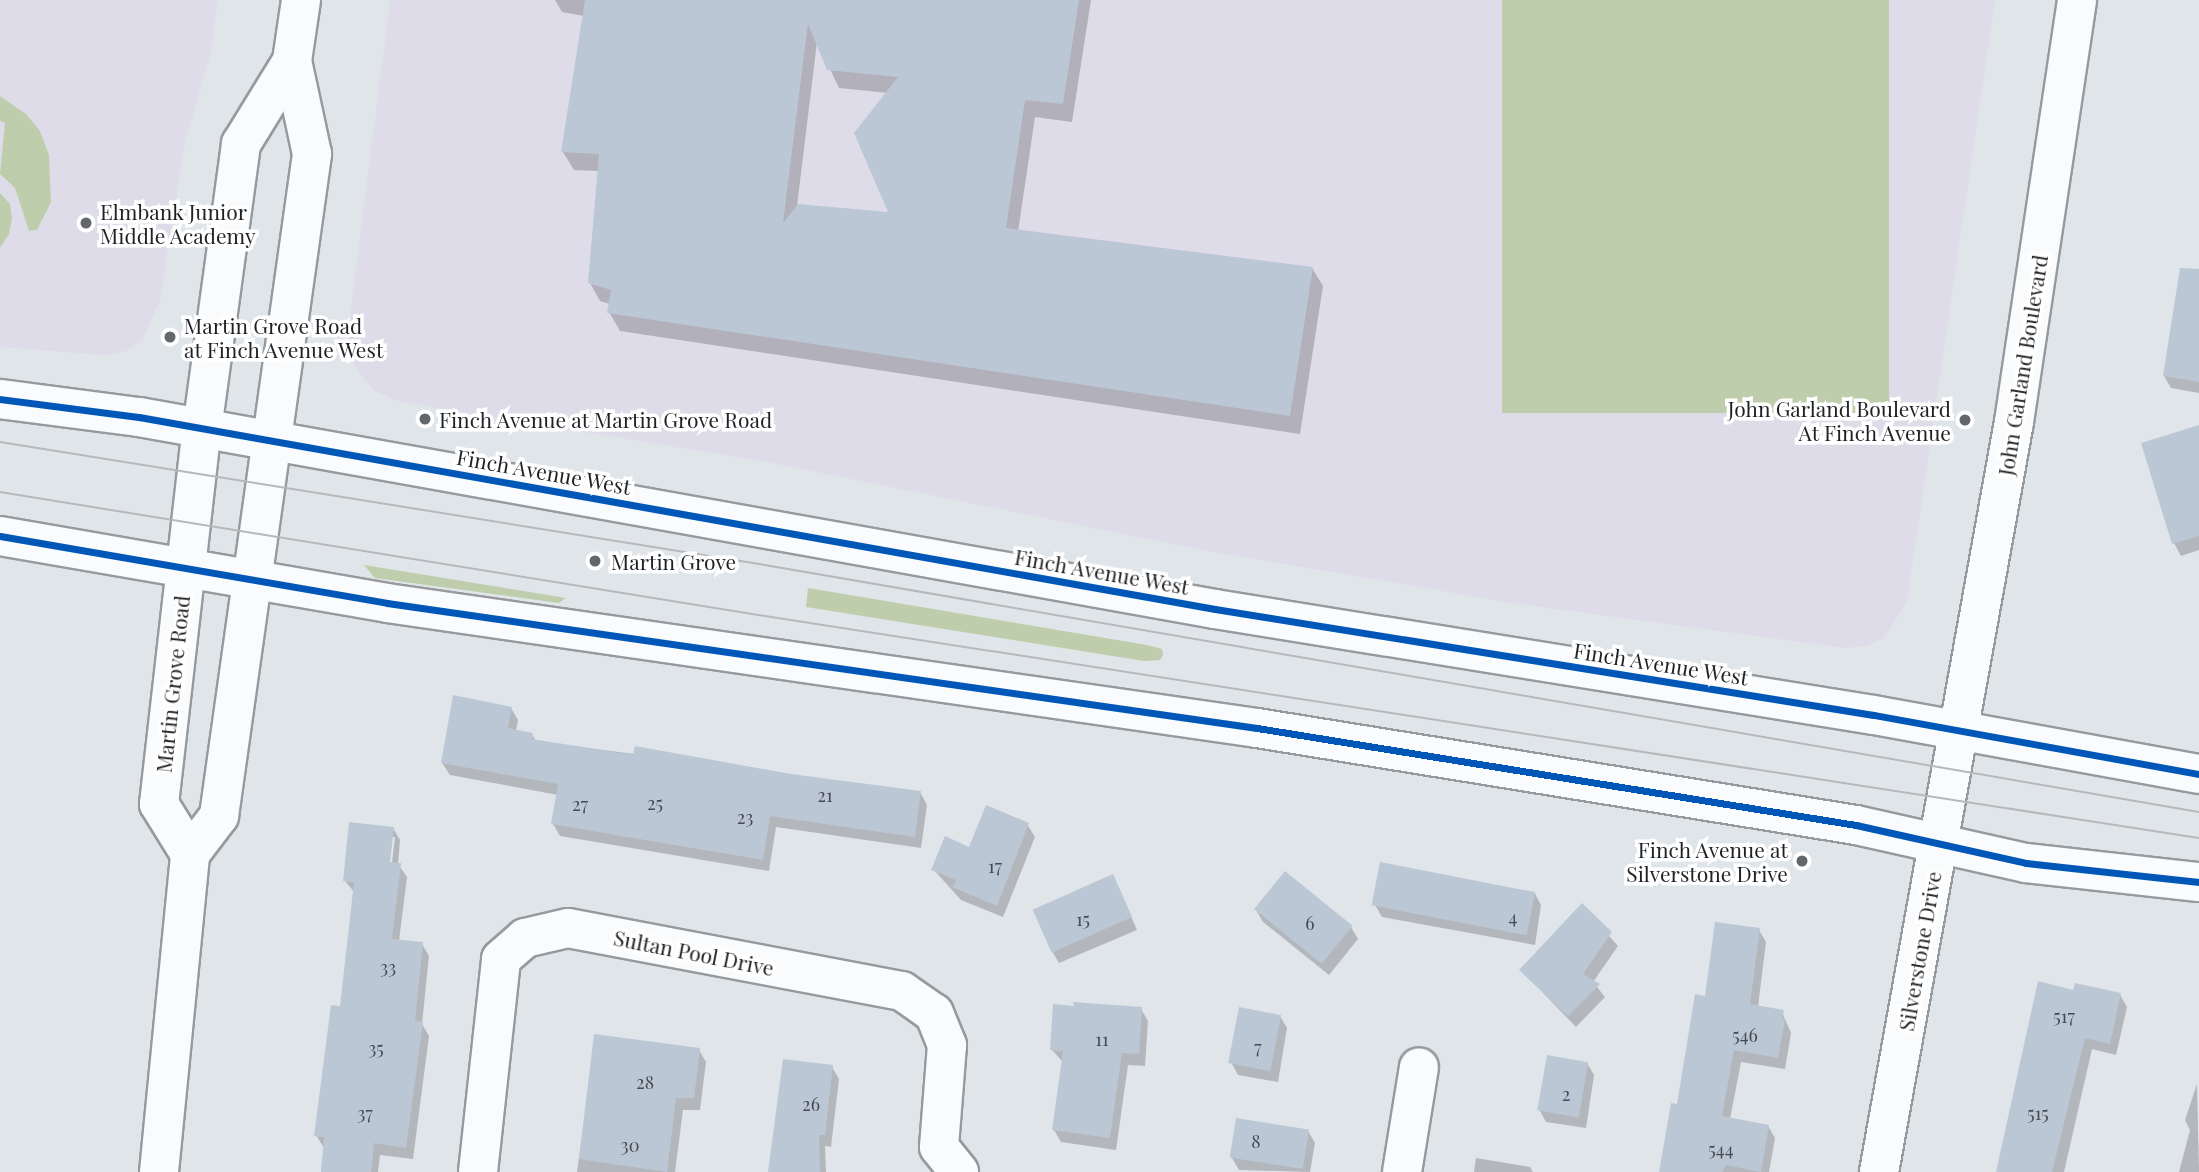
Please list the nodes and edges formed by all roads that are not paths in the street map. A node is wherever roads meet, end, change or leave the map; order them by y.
1 (301, 0) edge
2 (2077, 0) edge
3 (292, 61) junction
4 (0, 399) edge
5 (202, 429) junction
6 (275, 443) junction
7 (0, 536) edge
8 (185, 565) junction
9 (254, 578) junction
10 (1960, 730) junction
11 (2199, 774) edge
12 (1938, 843) junction
13 (190, 854) junction
14 (2199, 882) edge
15 (1419, 1067) dead end
16 (159, 1172) edge
17 (478, 1172) edge
18 (958, 1172) edge
19 (1402, 1172) edge
20 (1879, 1172) edge

1 - 3 main road, Martin Grove Road
2 - 10 main road, John Garland Boulevard
3 - 5 main road, Martin Grove Road
3 - 6 main road, Martin Grove Road
4 - 5 main road, Finch Avenue West
5 - 6 main road, Finch Avenue West
5 - 8 main road, Martin Grove Road
6 - 9 main road, Martin Grove Road
6 - 10 main road, Finch Avenue West
7 - 8 main road
8 - 9 main road
8 - 13 main road, Martin Grove Road
9 - 12 main road
9 - 13 main road, Martin Grove Road
10 - 11 main road, Finch Avenue West
10 - 12 main road, Silverstone Drive
12 - 14 main road
12 - 20 main road, Silverstone Drive
13 - 16 main road
15 - 19 main road
17 - 18 main road, Sultan Pool Drive

